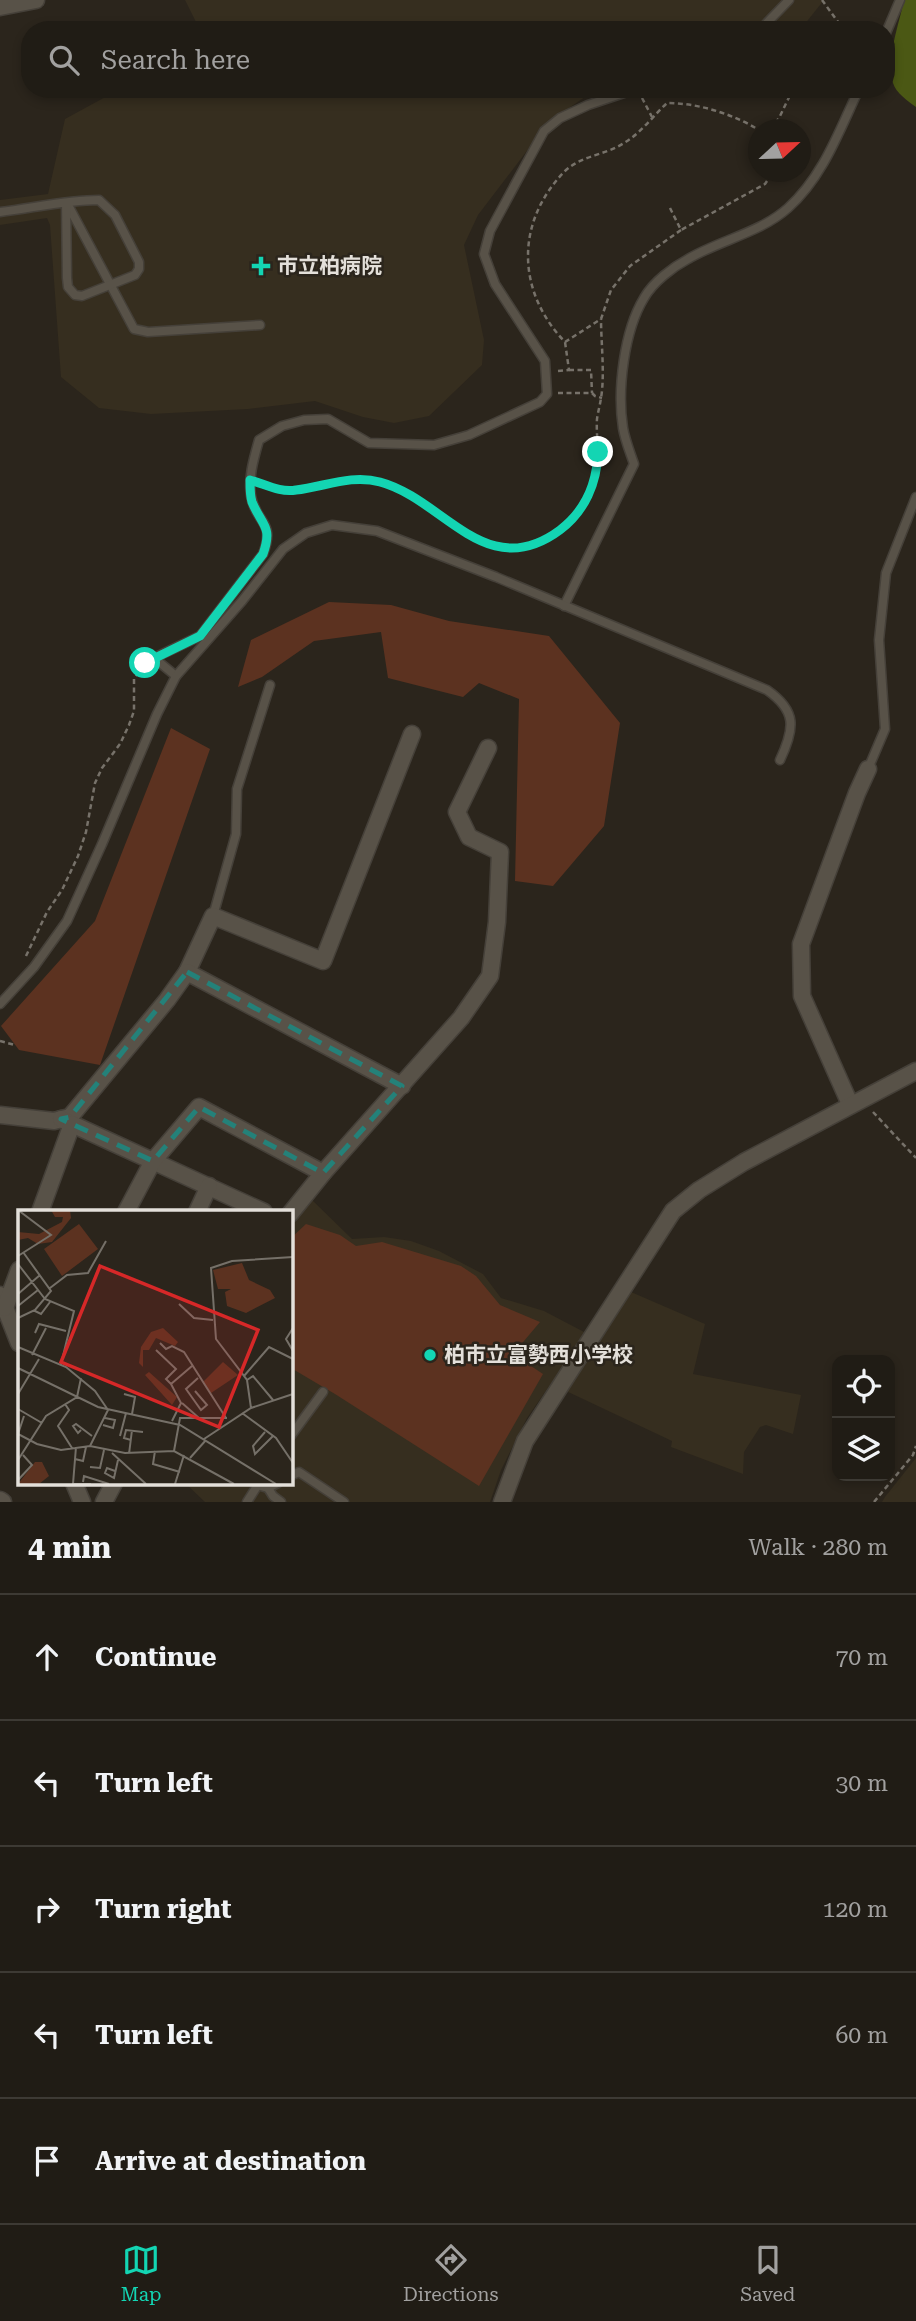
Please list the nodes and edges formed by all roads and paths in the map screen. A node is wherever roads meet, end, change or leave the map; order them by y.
1 (36, 0) edge
2 (789, 0) edge
3 (822, 0) edge
4 (900, 0) edge
5 (0, 7) edge
6 (769, 21) edge
7 (837, 21) edge
8 (891, 21) edge
9 (609, 98) edge
10 (641, 98) edge
11 (789, 98) edge
12 (855, 98) edge
13 (652, 117) junction
14 (778, 119) edge
15 (748, 125) edge
16 (766, 182) edge
17 (66, 203) junction
18 (670, 208) dead end
19 (0, 212) edge
20 (681, 230) junction
21 (110, 285) junction
22 (601, 319) junction
23 (260, 325) dead end
24 (565, 342) junction
25 (569, 370) junction
26 (546, 372) junction
27 (592, 393) junction
28 (547, 394) junction
29 (601, 398) junction
30 (250, 480) junction
31 (916, 497) edge
32 (564, 606) junction
33 (154, 658) junction
34 (176, 676) junction
35 (270, 685) dead end
36 (412, 734) dead end
37 (488, 748) dead end
38 (780, 760) dead end
39 (868, 769) joint
40 (213, 916) junction
41 (24, 961) dead end
42 (187, 972) junction
43 (0, 1004) edge
44 (0, 1041) edge
45 (15, 1045) dead end
46 (916, 1071) edge
47 (402, 1086) junction
48 (855, 1102) junction
49 (0, 1115) edge
50 (67, 1122) junction
51 (916, 1158) edge
52 (153, 1161) junction
53 (323, 1173) junction
54 (209, 1186) junction
55 (41, 1210) edge
56 (127, 1210) edge
57 (198, 1210) edge
58 (260, 1210) edge
59 (292, 1212) edge
60 (18, 1272) edge
61 (3, 1301) edge
62 (18, 1340) edge
63 (323, 1392) dead end
64 (292, 1434) edge
65 (916, 1446) edge
66 (292, 1475) edge
67 (74, 1484) edge
68 (113, 1484) edge
69 (258, 1484) edge
70 (276, 1484) edge
71 (268, 1488) junction
72 (82, 1502) edge
73 (104, 1502) edge
74 (247, 1502) edge
75 (281, 1502) edge
76 (344, 1502) edge
77 (502, 1502) edge
78 (874, 1502) edge

1 - 5 street
2 - 6 lane
3 - 7 path
4 - 8 lane
9 - 26 lane
10 - 13 path
11 - 14 path
12 - 32 lane
13 - 15 path
13 - 24 path
16 - 20 path
17 - 19 lane
17 - 21 lane
17 - 21 lane
17 - 21 lane
18 - 20 path
20 - 22 path
21 - 23 lane
22 - 24 path
22 - 29 path
24 - 25 path
25 - 26 path
25 - 27 path
26 - 28 lane
27 - 28 path
27 - 29 path
28 - 30 lane
29 - 30 path
30 - 33 lane
31 - 39 lane
32 - 34 lane
32 - 38 lane
33 - 34 lane
33 - 41 path
34 - 43 lane
35 - 40 lane
36 - 40 street
37 - 47 street
39 - 48 street
40 - 42 street
42 - 47 street
42 - 50 street
44 - 45 path
46 - 48 street
47 - 53 street
48 - 51 path
48 - 77 street
49 - 50 street
50 - 52 street
50 - 55 street
52 - 53 street
52 - 54 street
52 - 56 street
53 - 59 street
54 - 57 street
54 - 58 street
60 - 61 street
61 - 62 street
63 - 64 lane
65 - 78 path
66 - 76 lane
67 - 72 street
68 - 73 street
69 - 71 lane
69 - 74 lane
70 - 71 lane
71 - 75 lane

